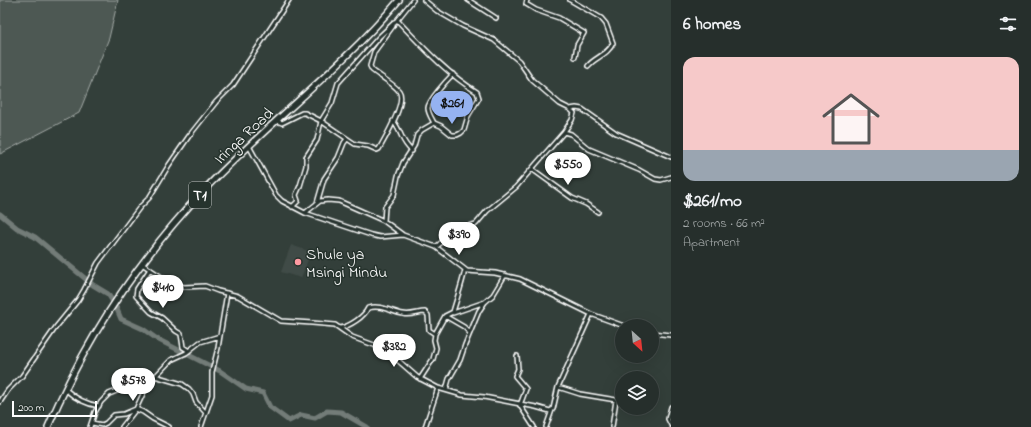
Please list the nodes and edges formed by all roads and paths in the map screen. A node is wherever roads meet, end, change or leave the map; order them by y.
1 (289, 0) edge
2 (399, 0) edge
3 (413, 0) edge
4 (424, 0) edge
5 (468, 0) edge
6 (527, 0) edge
7 (570, 0) edge
8 (496, 18) dead end
9 (396, 21) junction
10 (575, 57) dead end
11 (588, 66) dead end
12 (453, 74) junction
13 (570, 109) junction
14 (277, 121) junction
15 (321, 121) junction
16 (393, 122) junction
17 (434, 123) junction
18 (564, 132) junction
19 (347, 139) junction
20 (249, 146) junction
21 (412, 151) junction
22 (671, 157) edge
23 (532, 169) junction
24 (671, 177) edge
25 (316, 203) junction
26 (292, 206) junction
27 (598, 212) dead end
28 (305, 213) junction
29 (384, 221) junction
30 (403, 235) junction
31 (436, 247) junction
32 (142, 264) junction
33 (150, 269) junction
34 (465, 270) junction
35 (505, 275) junction
36 (227, 293) junction
37 (485, 302) junction
38 (453, 313) junction
39 (591, 314) junction
40 (445, 316) junction
41 (615, 323) edge
42 (340, 328) junction
43 (470, 333) junction
44 (435, 334) junction
45 (659, 334) edge
46 (671, 335) edge
47 (220, 336) junction
48 (189, 351) junction
49 (517, 356) dead end
50 (154, 376) junction
51 (420, 379) junction
52 (147, 387) junction
53 (438, 388) junction
54 (558, 388) junction
55 (66, 390) junction
56 (446, 390) junction
57 (0, 402) edge
58 (520, 404) junction
59 (99, 406) junction
60 (671, 407) edge
61 (136, 410) junction
62 (552, 410) junction
63 (206, 413) junction
64 (91, 425) edge
65 (671, 425) edge
66 (48, 427) edge
67 (122, 427) edge
68 (169, 427) edge
69 (201, 427) edge
70 (425, 427) edge
71 (534, 427) edge
72 (546, 427) edge
73 (612, 427) edge

1 - 57 street
2 - 14 highway, Iringa Road / T1
3 - 9 street
4 - 13 street
5 - 8 street
6 - 10 street
7 - 11 street
9 - 12 street
9 - 15 street
9 - 16 street
12 - 17 street
12 - 17 street
13 - 18 street
13 - 22 street
14 - 15 street
14 - 20 highway, Iringa Road / T1
15 - 19 street
15 - 26 street
16 - 19 street
16 - 21 street
17 - 21 street
18 - 23 street
18 - 24 street
19 - 25 street
20 - 26 street
20 - 32 highway, Iringa Road / T1
21 - 29 street
23 - 27 street
23 - 31 street
25 - 28 street
25 - 29 street
26 - 28 street
28 - 30 street
29 - 30 street
30 - 31 street
31 - 34 street
32 - 33 street
32 - 55 highway, Iringa Road / T1
33 - 36 street
33 - 48 street
34 - 35 street
34 - 38 street
35 - 37 street
35 - 39 street
36 - 42 street
36 - 47 street
37 - 38 street
37 - 43 street
38 - 40 street
39 - 41 street
39 - 54 street
40 - 43 street
40 - 44 street
42 - 44 street
42 - 51 street
43 - 56 street
44 - 51 street
45 - 46 street
47 - 48 street
47 - 63 street
48 - 50 street
49 - 58 street
50 - 52 street
50 - 63 street
51 - 53 street
52 - 59 street
52 - 61 street
53 - 56 street
53 - 70 street
54 - 62 street
54 - 73 street
55 - 59 street
55 - 66 highway, Iringa Road / T1
56 - 58 street
58 - 62 street
58 - 71 street
59 - 64 street
60 - 65 street
61 - 64 street
61 - 67 street
61 - 68 street
62 - 72 street
63 - 69 street

